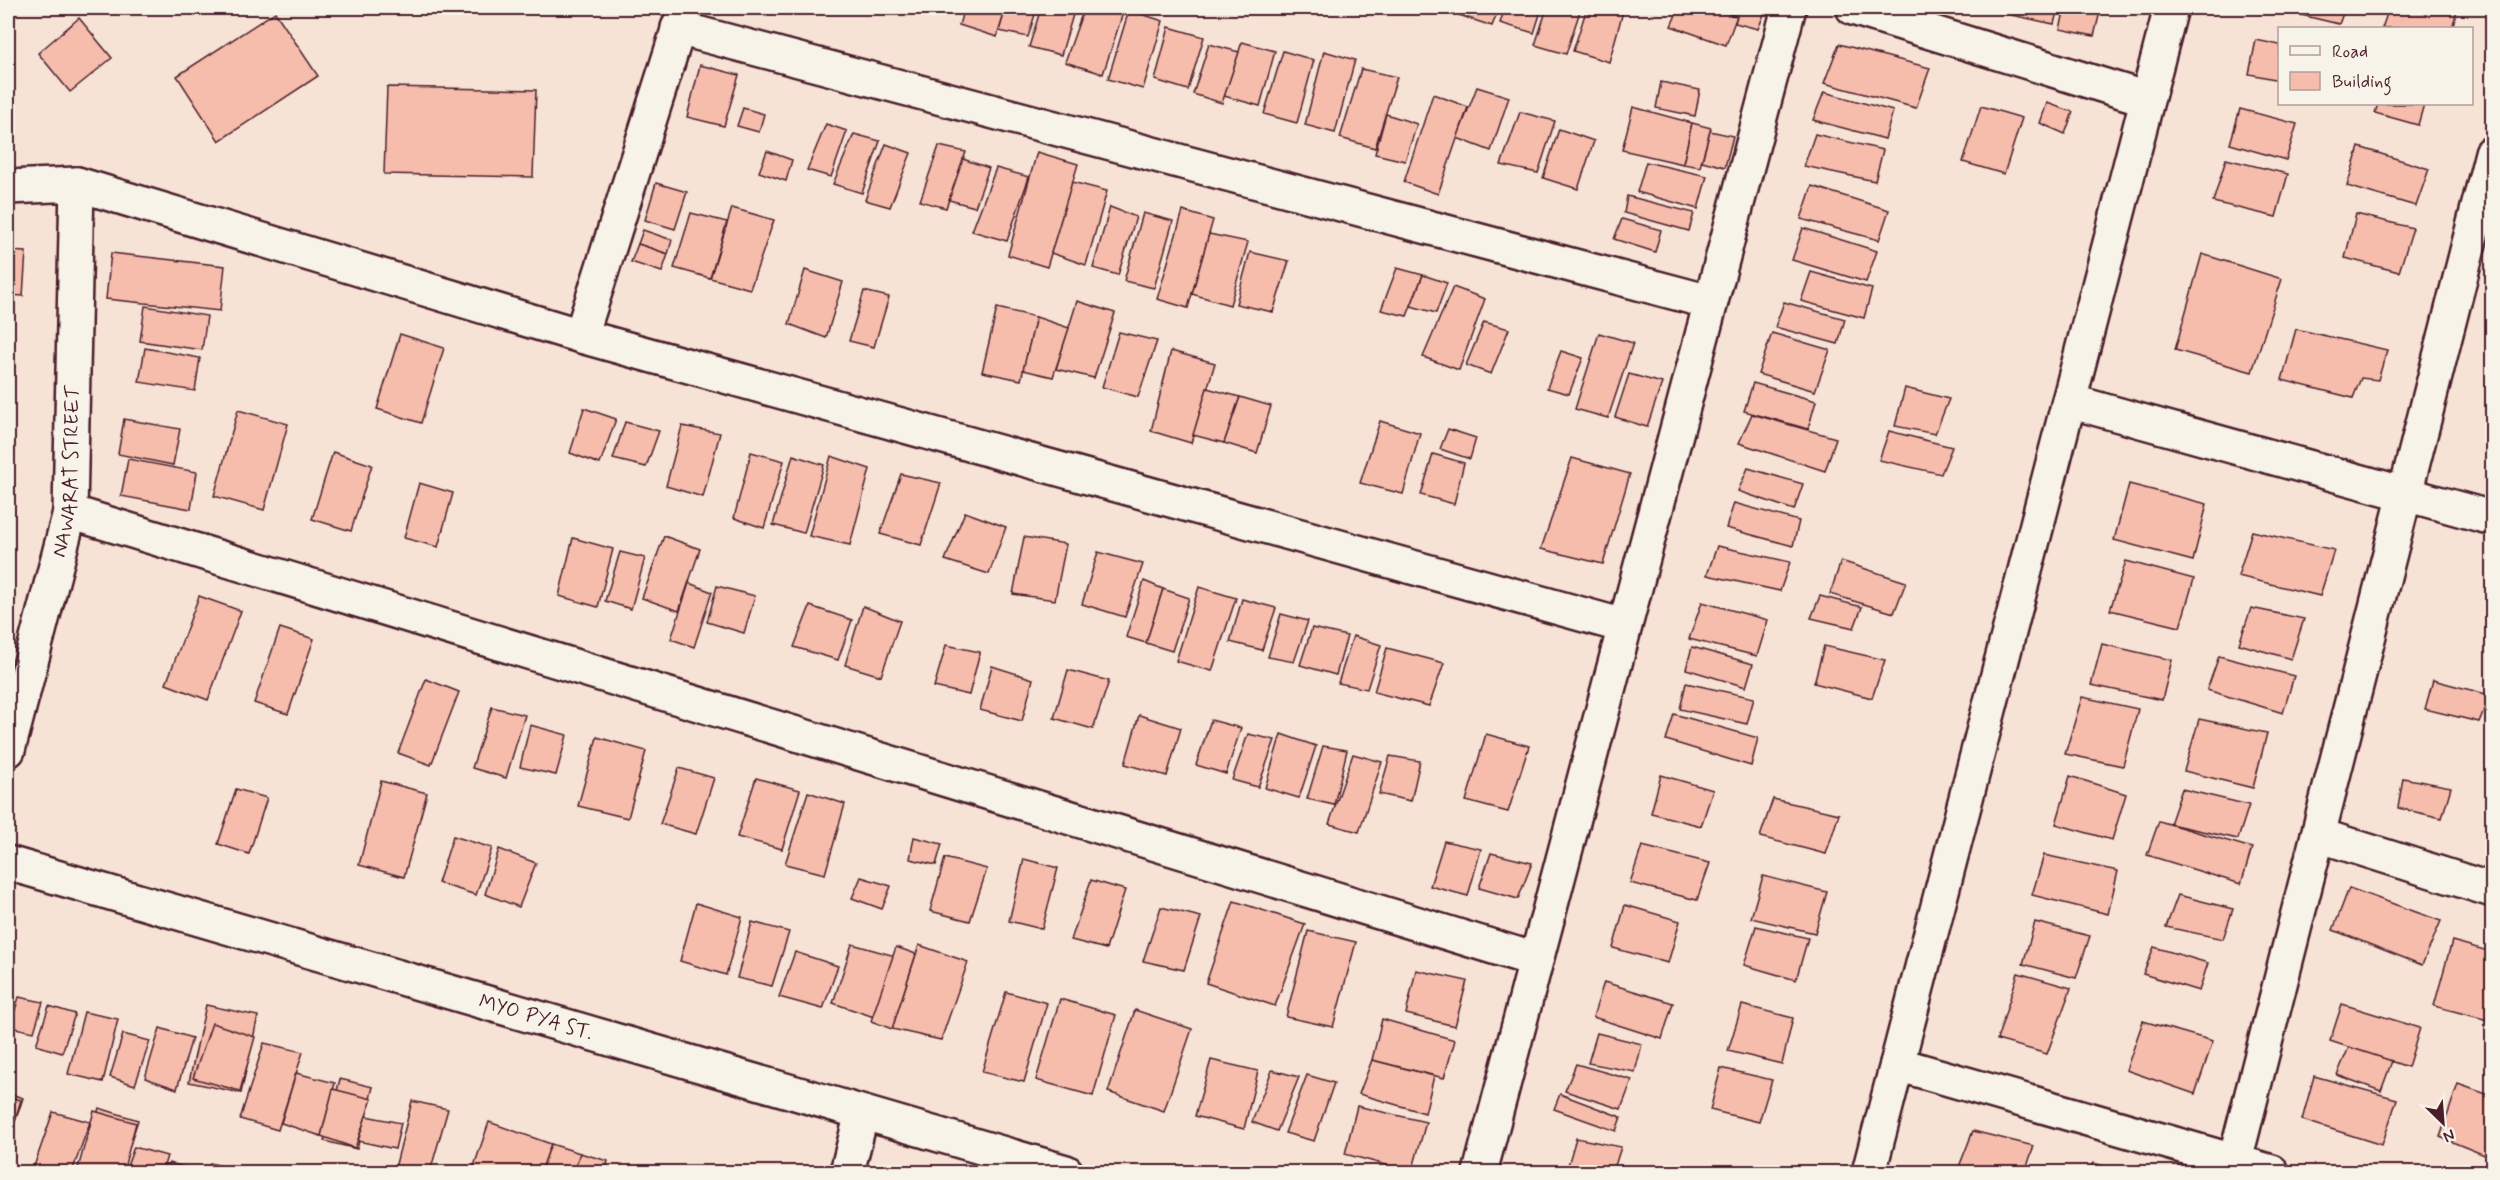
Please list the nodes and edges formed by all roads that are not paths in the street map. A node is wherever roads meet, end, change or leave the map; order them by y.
1 (1789, 8) edge
2 (1853, 8) edge
3 (2171, 8) edge
4 (682, 18) edge
5 (2147, 99) junction
6 (2493, 153) edge
7 (77, 184) junction
8 (8, 187) edge
9 (1710, 302) junction
10 (581, 336) junction
11 (2069, 401) junction
12 (2405, 493) junction
13 (70, 512) junction
14 (2493, 518) edge
15 (1624, 626) junction
16 (8, 750) edge
17 (2318, 835) junction
18 (8, 863) edge
19 (2493, 890) edge
20 (1536, 960) junction
21 (1897, 1064) junction
22 (862, 1113) junction
23 (2233, 1167) edge
24 (847, 1173) edge
25 (1066, 1173) edge
26 (1480, 1173) edge
27 (1869, 1173) edge
28 (2271, 1173) edge

1 - 9 street
2 - 5 street
3 - 5 street
4 - 9 street
4 - 10 street
5 - 11 street
6 - 12 street
7 - 8 street
7 - 10 street
7 - 13 street, NAWARAT STREET
9 - 15 street
10 - 15 street
11 - 12 street
11 - 21 street
12 - 14 street
12 - 17 street
13 - 16 street, NAWARAT STREET
13 - 20 street
15 - 20 street
17 - 19 street
17 - 23 street
18 - 22 street, MYO PYA ST.
20 - 26 street
21 - 23 street
21 - 27 street
22 - 24 street
22 - 25 street, MYO PYA ST.
23 - 28 street

